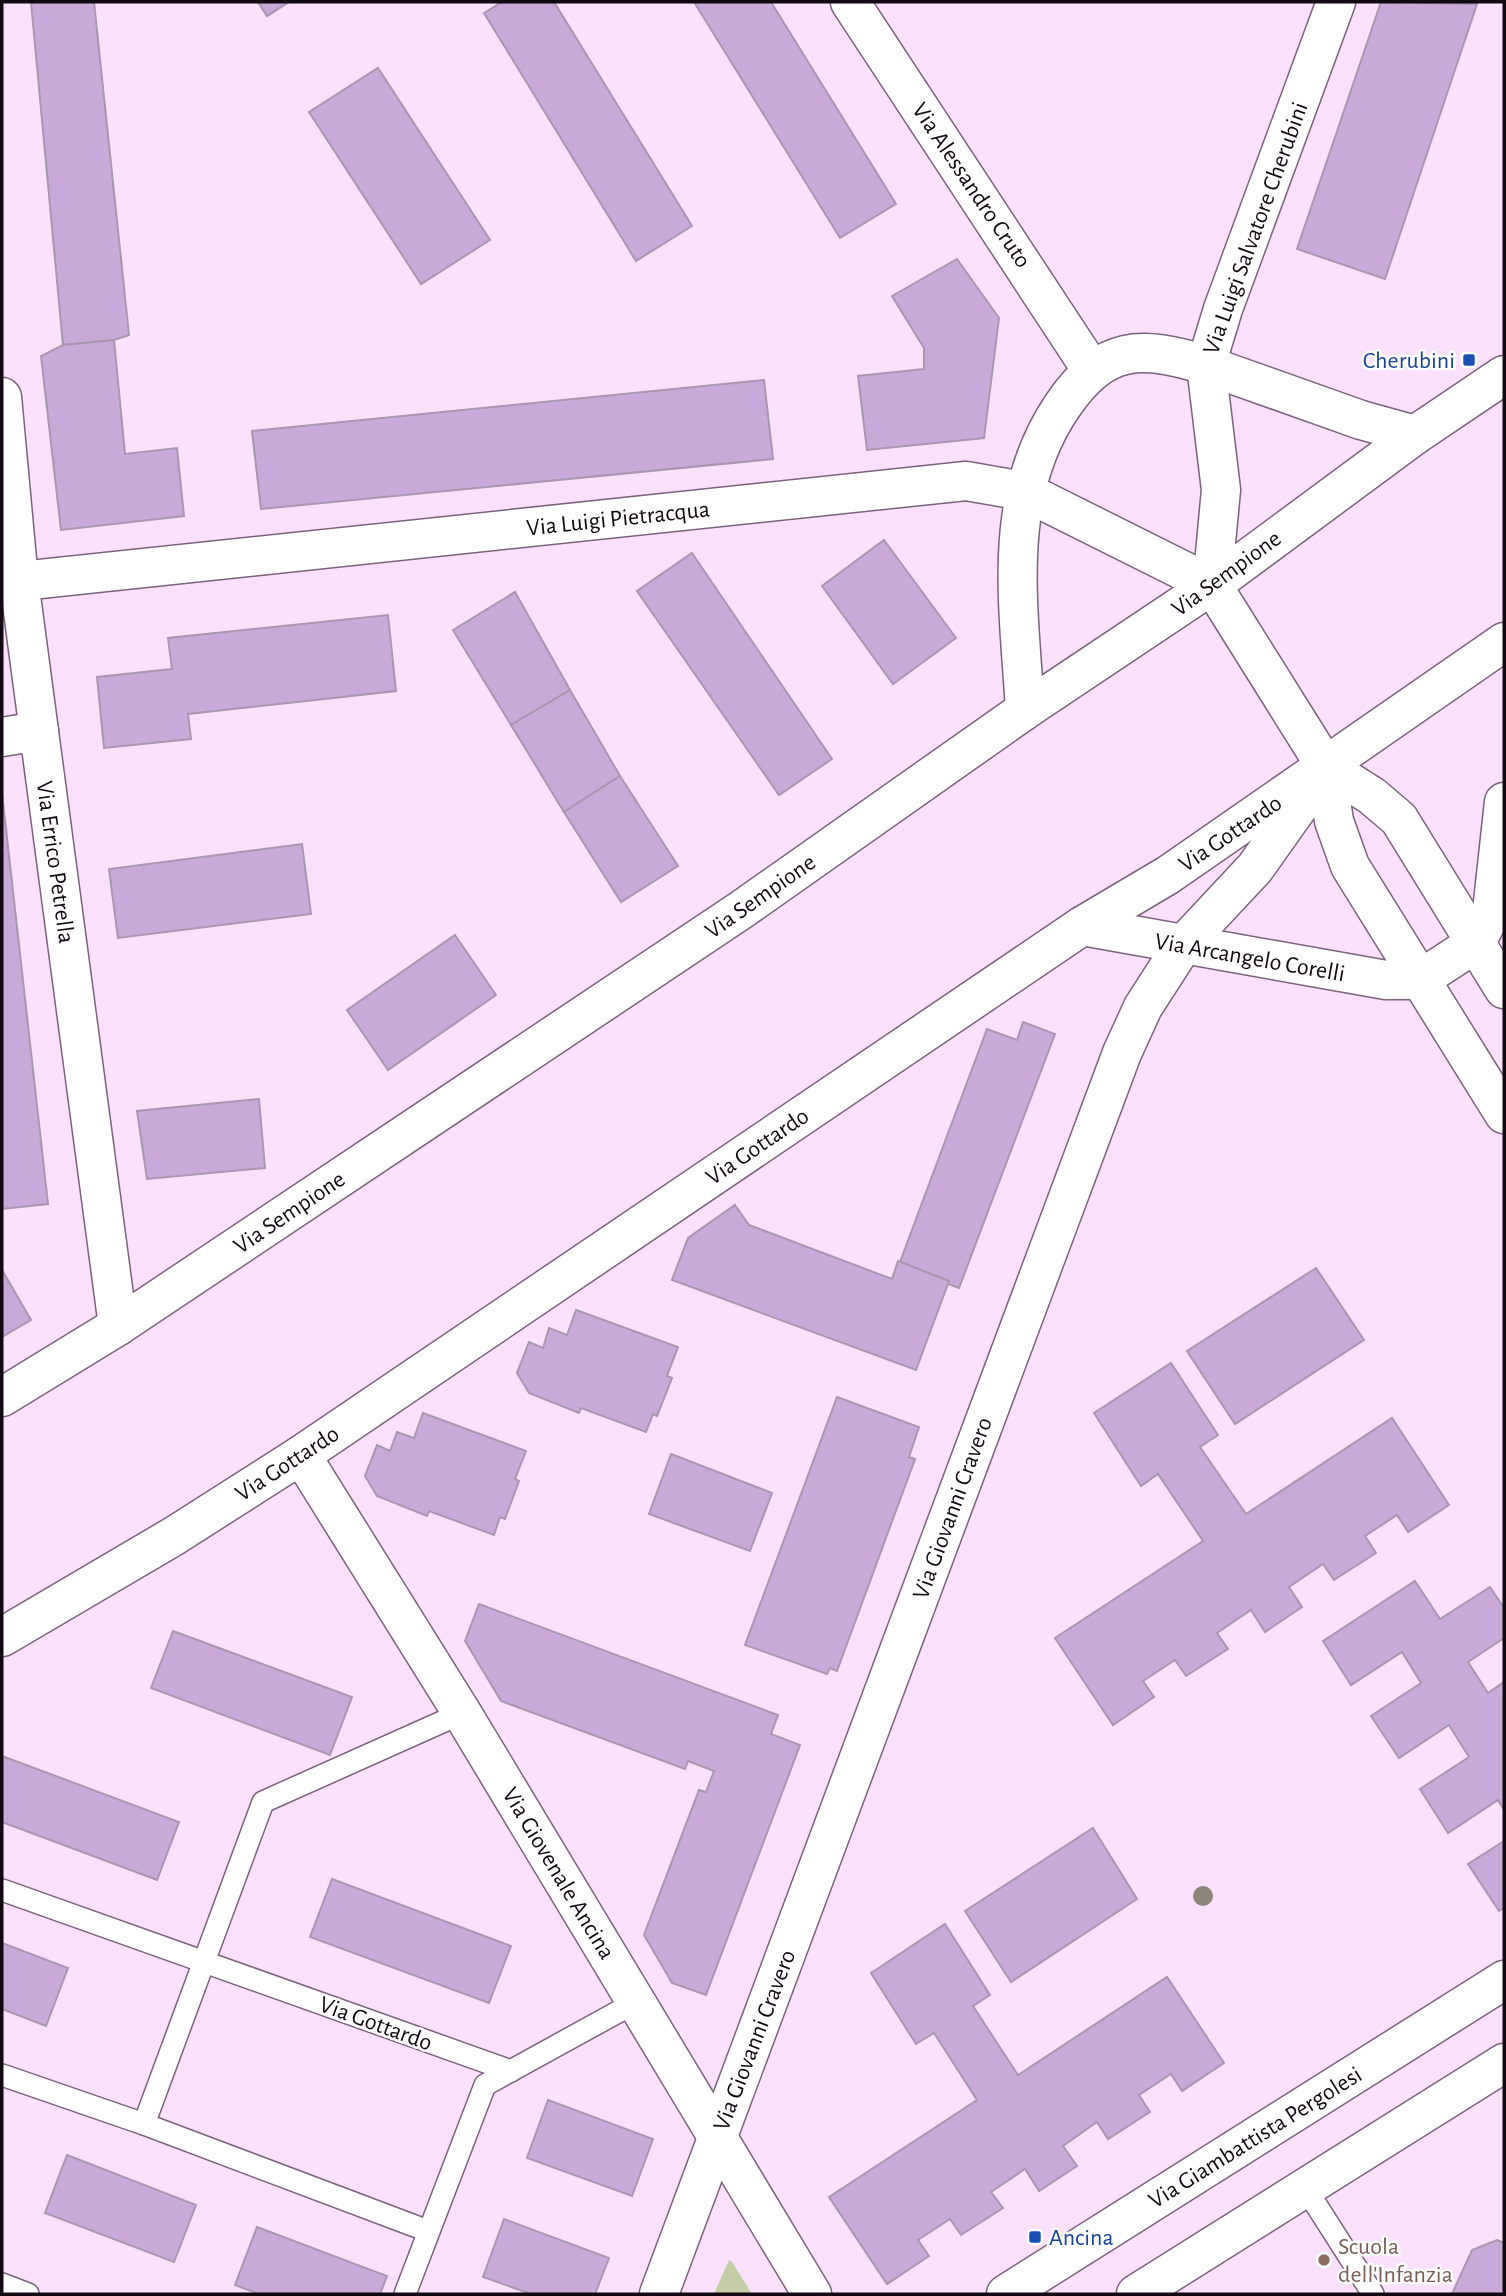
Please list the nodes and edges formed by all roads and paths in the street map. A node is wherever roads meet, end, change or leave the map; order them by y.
1 (850, 2) edge
2 (1336, 2) edge
3 (1206, 365) junction
4 (1091, 369) junction
5 (1504, 375) edge
6 (2, 397) edge
7 (1415, 435) junction
8 (1024, 491) junction
9 (10, 582) edge
10 (1220, 598) junction
11 (1504, 642) edge
12 (1025, 710) junction
13 (39, 732) junction
14 (2, 737) edge
15 (1316, 752) junction
16 (1504, 802) edge
17 (1082, 926) junction
18 (1476, 943) junction
19 (1183, 945) junction
20 (1419, 980) junction
21 (1504, 989) edge
22 (1504, 1114) edge
23 (118, 1326) junction
24 (2, 1397) edge
25 (301, 1455) junction
26 (2, 1637) edge
27 (462, 1713) junction
28 (2, 1890) edge
29 (202, 1961) junction
30 (1504, 1980) edge
31 (636, 2002) junction
32 (1504, 2063) edge
33 (511, 2071) junction
34 (2, 2075) edge
35 (144, 2124) junction
36 (718, 2136) junction
37 (1307, 2189) junction
38 (428, 2231) junction
39 (2, 2284) edge
40 (29, 2294) edge
41 (405, 2294) edge
42 (659, 2294) edge
43 (812, 2294) edge
44 (1006, 2294) edge
45 (1136, 2294) edge
46 (1373, 2294) edge

1 - 4 street, Via Alessandro Cruto
2 - 3 street, Via Luigi Salvatore Cherubini
3 - 4 street
3 - 7 street
3 - 10 street, Via Luigi Salvatore Cherubini
4 - 8 street
5 - 7 street, Via Sempione
6 - 9 street, Via Errico Petrella
7 - 10 street, Via Sempione
8 - 9 street, Via Luigi Pietracqua
8 - 10 street, Via Luigi Pietracqua
8 - 12 street
9 - 13 street, Via Errico Petrella
10 - 12 street, Via Sempione
10 - 15 street
11 - 15 street, Via Gottardo
12 - 23 street, Via Sempione
13 - 14 street
13 - 23 street, Via Errico Petrella
15 - 17 street, Via Gottardo
15 - 18 street
15 - 19 street, Via Giovanni Cravero
15 - 20 street
16 - 18 street
17 - 19 street, Via Arcangelo Corelli
17 - 25 street, Via Gottardo
18 - 20 street
18 - 21 street
19 - 20 street, Via Arcangelo Corelli
19 - 36 street, Via Giovanni Cravero
20 - 22 street
23 - 24 street, Via Sempione
25 - 26 street, Via Gottardo
25 - 27 street, Via Giovenale Ancina
27 - 29 lane
27 - 31 street, Via Giovenale Ancina
28 - 29 lane, Via Gottardo
29 - 33 lane, Via Gottardo
29 - 35 lane
30 - 44 street, Via Giambattista Pergolesi
31 - 33 lane
31 - 36 street, Via Giovenale Ancina
32 - 37 street
33 - 38 lane
34 - 35 lane
35 - 38 lane
36 - 42 street, Via Giovanni Cravero
36 - 43 street, Via Giovenale Ancina
37 - 45 street
37 - 46 lane
38 - 41 lane
39 - 40 lane

